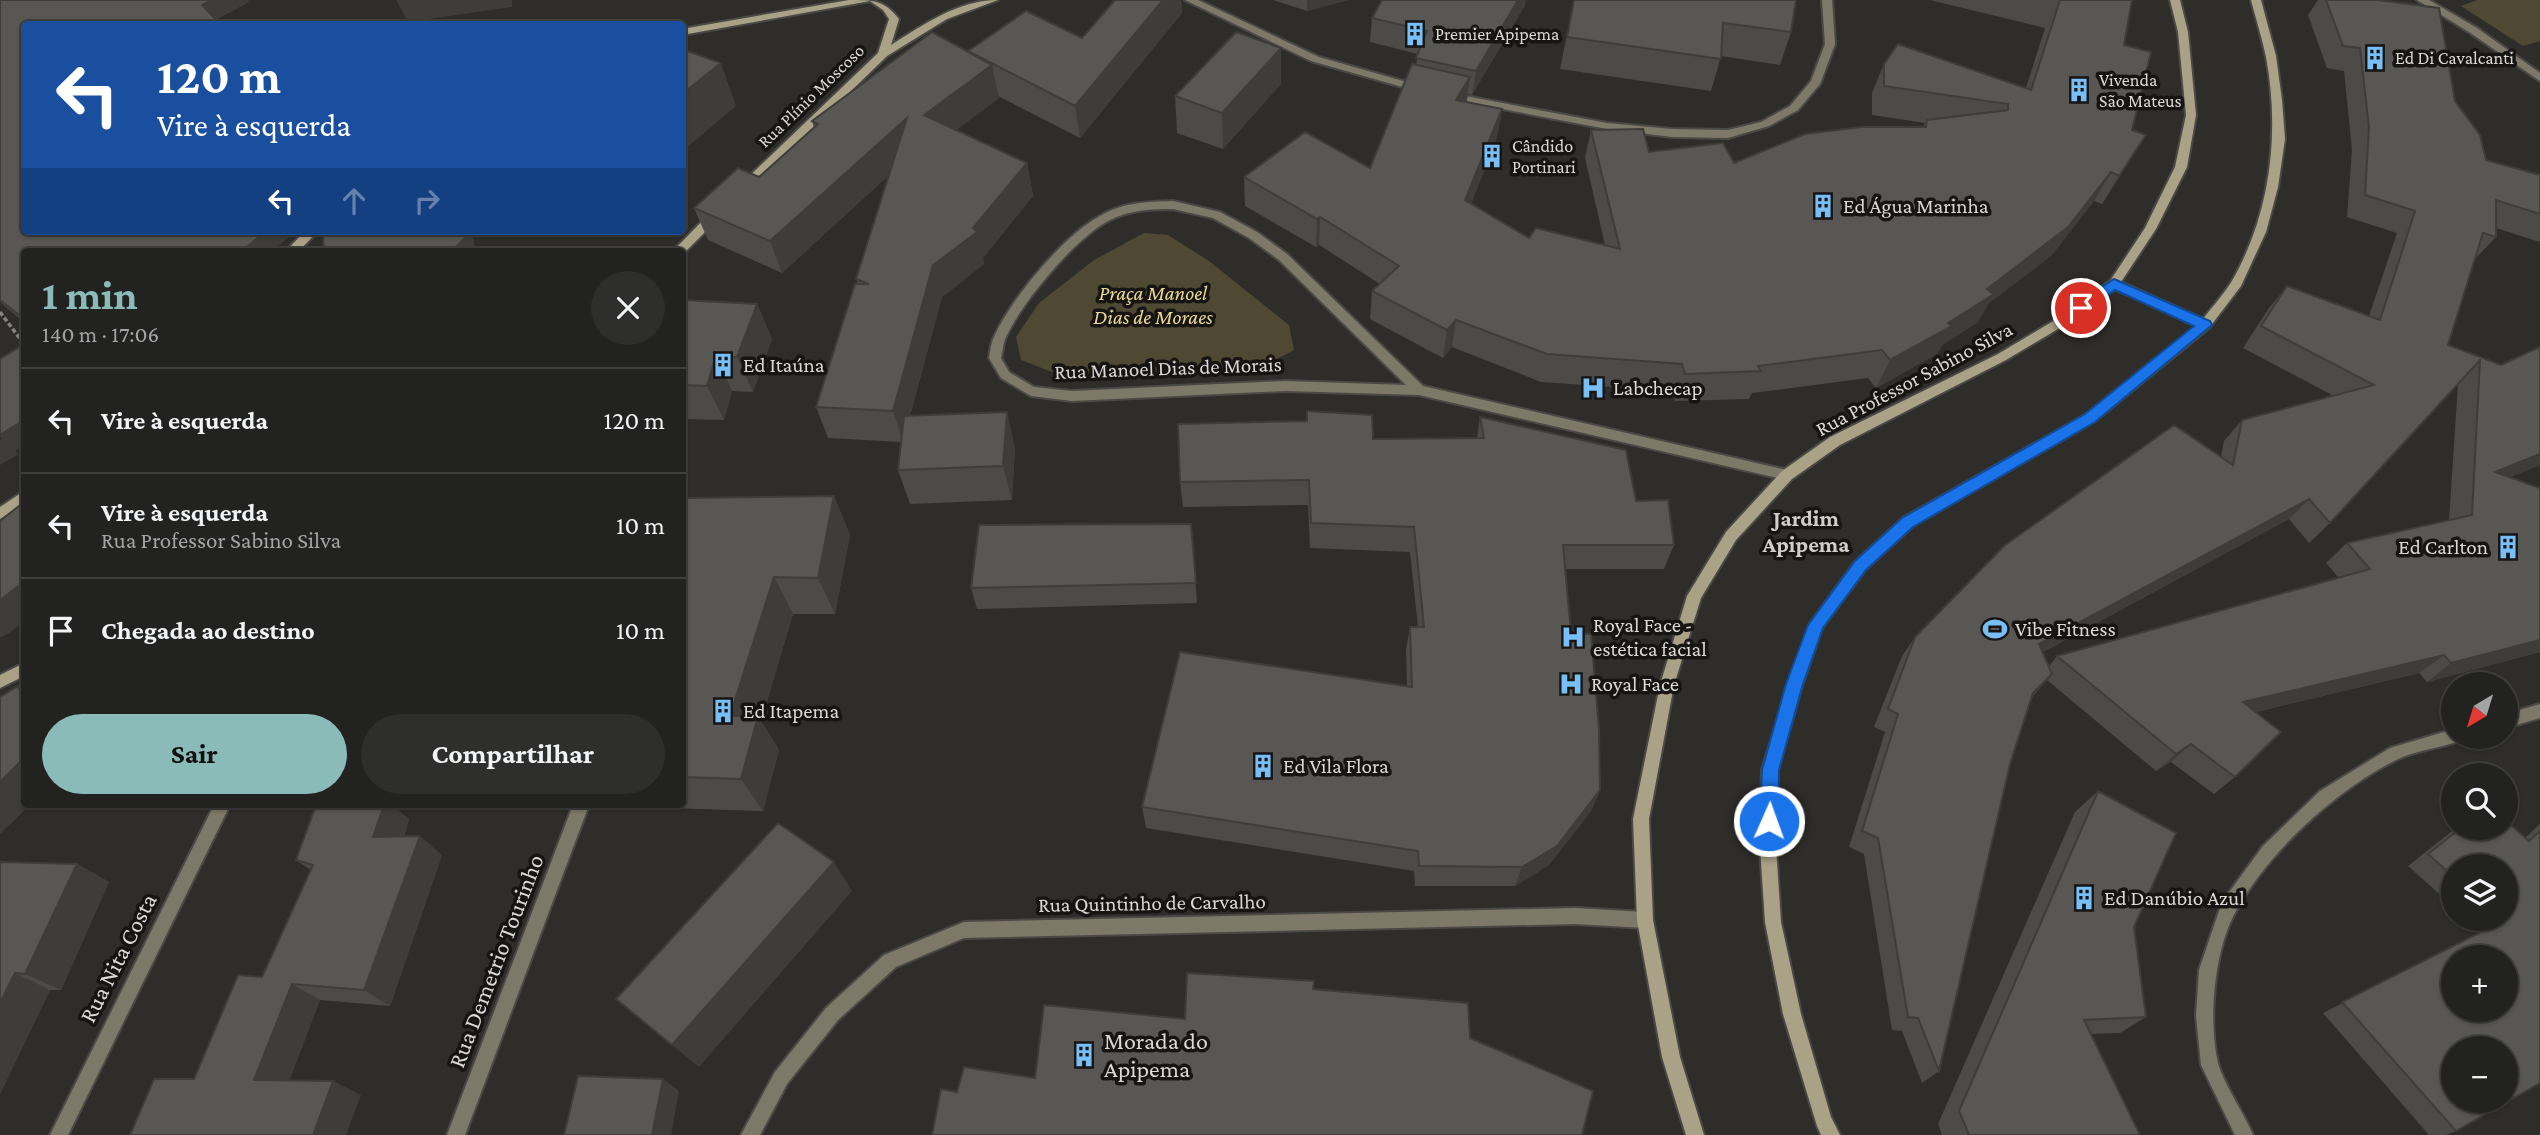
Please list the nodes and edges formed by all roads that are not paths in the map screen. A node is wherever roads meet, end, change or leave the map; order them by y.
1 (866, 0) edge
2 (874, 0) edge
3 (993, 0) edge
4 (1190, 0) edge
5 (1828, 0) edge
6 (2175, 0) edge
7 (2256, 0) edge
8 (2422, 0) edge
9 (686, 31) edge
10 (883, 54) junction
11 (2540, 78) edge
12 (1429, 91) edge
13 (1442, 94) edge
14 (737, 194) edge
15 (727, 204) edge
16 (308, 235) edge
17 (295, 248) edge
18 (682, 248) edge
19 (2114, 284) junction
20 (2205, 325) junction
21 (1419, 390) junction
22 (1787, 475) junction
23 (21, 498) edge
24 (0, 514) edge
25 (21, 670) edge
26 (0, 682) edge
27 (2540, 711) edge
28 (2518, 717) edge
29 (2441, 740) edge
30 (220, 808) edge
31 (580, 808) edge
32 (1646, 920) junction
33 (60, 1135) edge
34 (456, 1135) edge
35 (750, 1135) edge
36 (1695, 1135) edge
37 (1831, 1135) edge
38 (2244, 1135) edge

1 - 9 main road
2 - 10 main road
3 - 10 main road, Rua Plínio Moscoso
4 - 12 street
5 - 13 street
6 - 19 main road, Rua Professor Sabino Silva
7 - 20 main road
8 - 11 street
10 - 14 main road, Rua Plínio Moscoso
15 - 18 main road
16 - 17 main road
19 - 20 main road
19 - 22 main road, Rua Professor Sabino Silva
20 - 37 main road
21 - 21 street, Rua Manoel Dias de Morais
21 - 22 street, Rua Manoel Dias de Morais
22 - 32 main road, Rua Professor Sabino Silva
23 - 24 main road
25 - 26 main road
27 - 28 street
29 - 38 street
30 - 33 street, Rua Nita Costa
31 - 34 street, Rua Demetrio Tourinho
32 - 35 street, Rua Quintinho de Carvalho
32 - 36 main road, Rua Professor Sabino Silva

